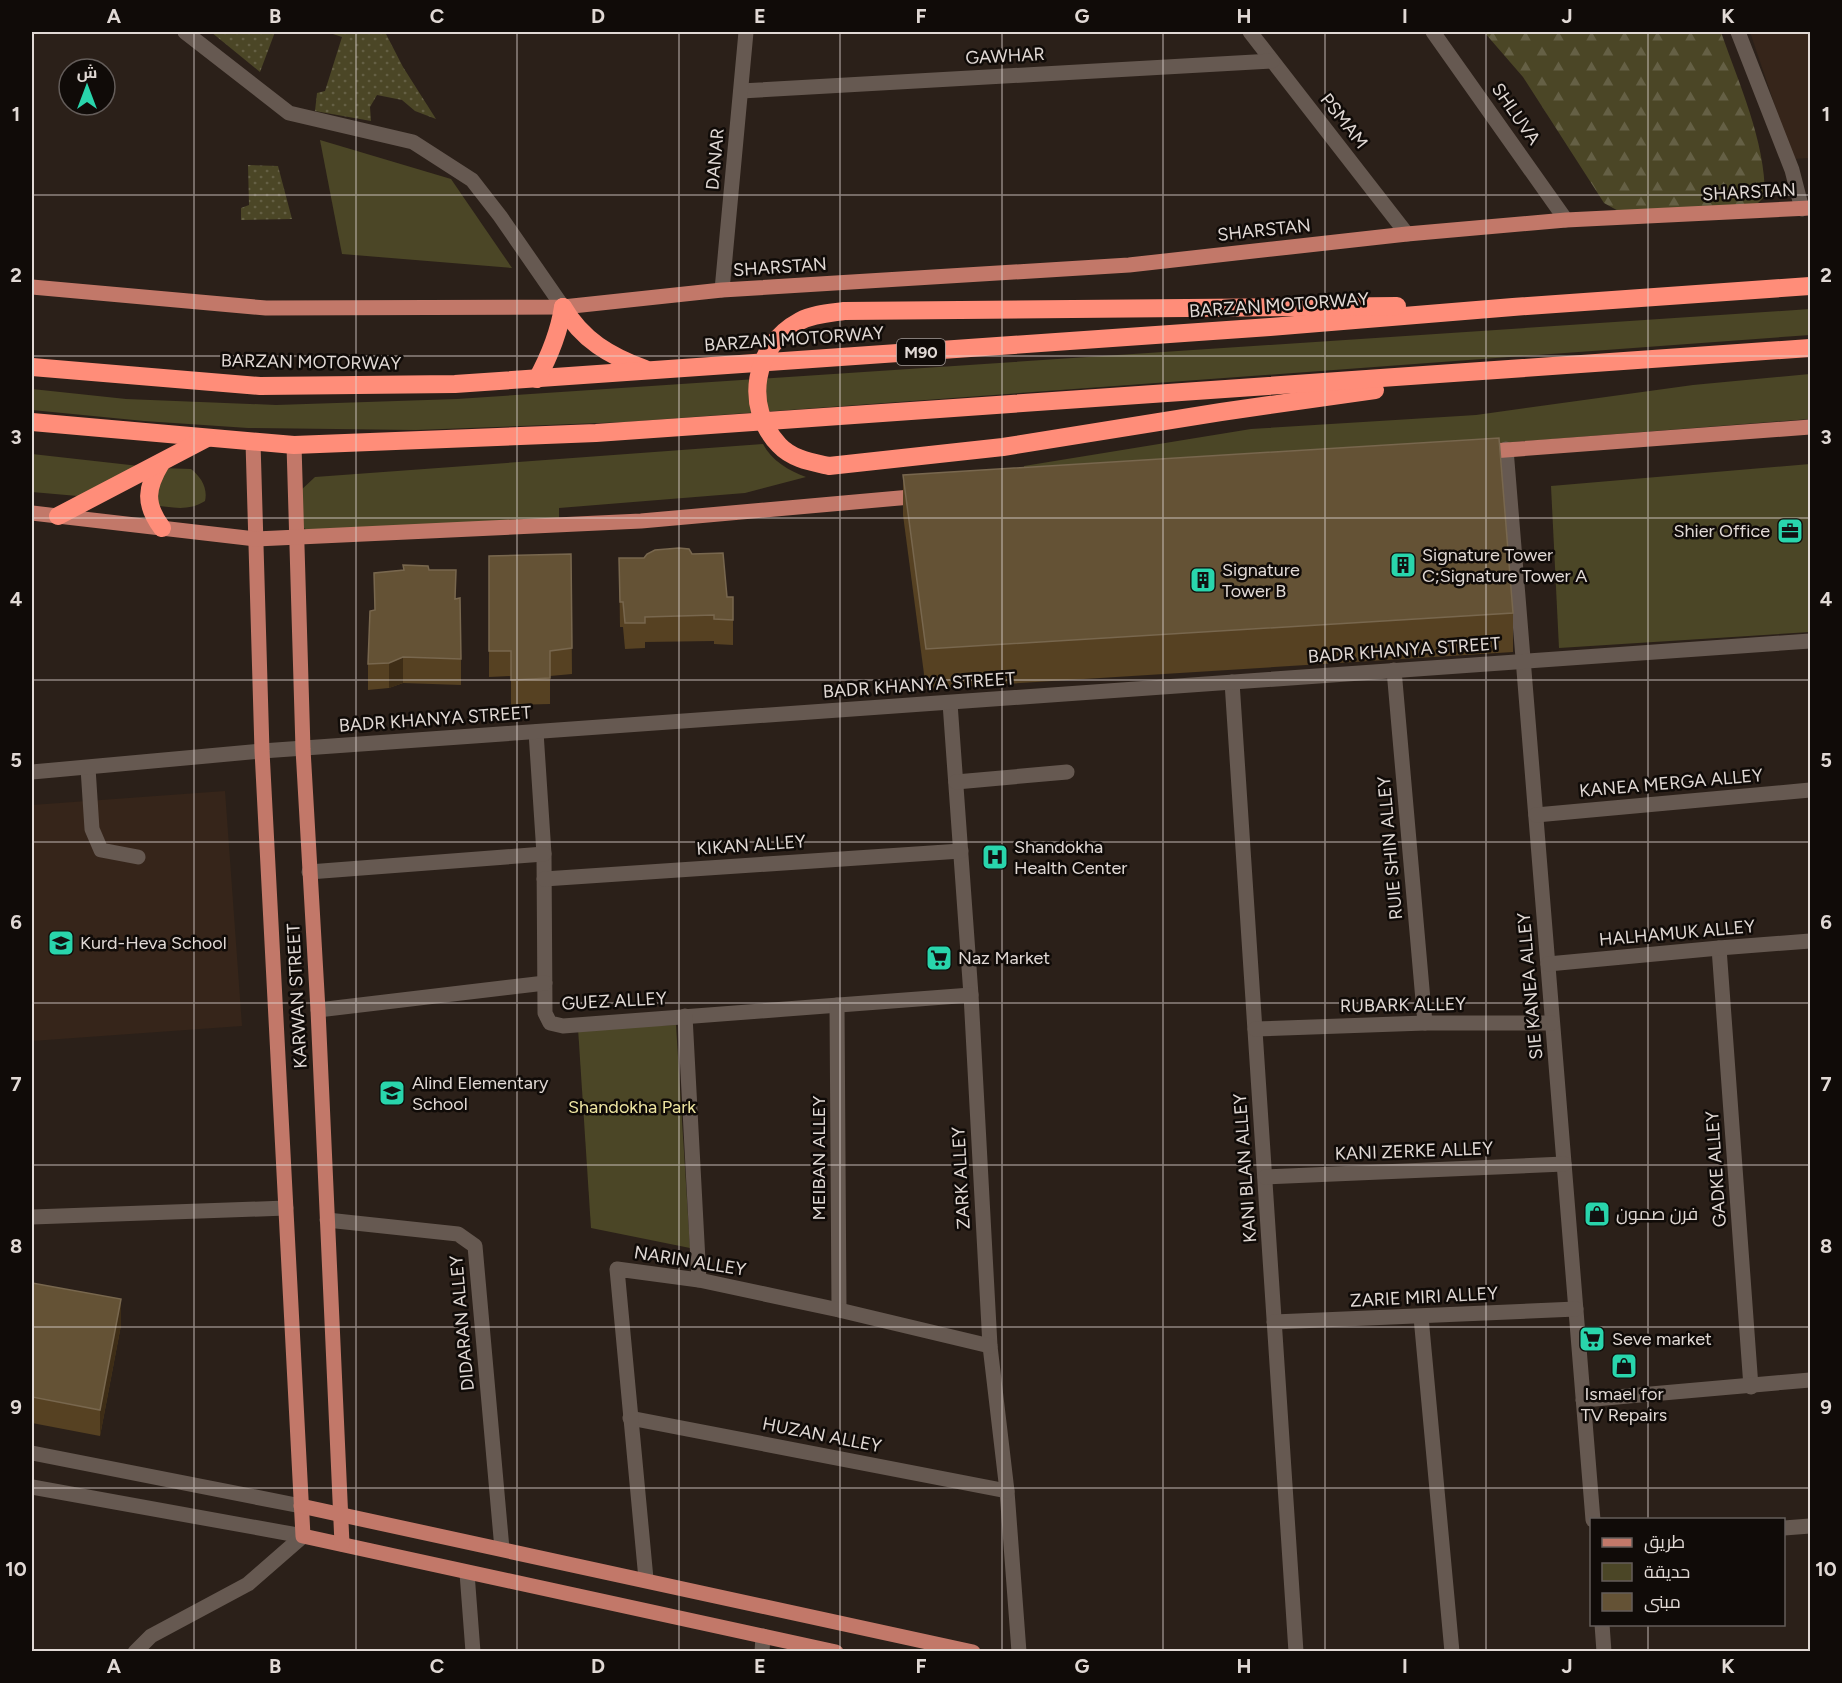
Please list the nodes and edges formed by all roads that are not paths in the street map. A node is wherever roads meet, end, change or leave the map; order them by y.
1 (185, 32) edge
2 (746, 32) edge
3 (1250, 32) edge
4 (1433, 32) edge
5 (1738, 32) edge
6 (1272, 61) junction
7 (741, 91) junction
8 (1806, 208) edge
9 (1566, 220) junction
10 (1407, 234) junction
11 (1810, 286) edge
12 (32, 287) edge
13 (722, 290) junction
14 (563, 307) junction
15 (1513, 307) junction
16 (1810, 348) edge
17 (32, 367) edge
18 (1520, 369) junction
19 (649, 371) junction
20 (537, 379) junction
21 (32, 422) edge
22 (1810, 427) edge
23 (207, 438) junction
24 (253, 442) junction
25 (294, 445) junction
26 (1506, 449) junction
27 (1458, 453) edge
28 (161, 463) junction
29 (936, 495) edge
30 (32, 513) edge
31 (58, 516) junction
32 (162, 528) junction
33 (296, 538) junction
34 (256, 539) junction
35 (1810, 641) edge
36 (1523, 661) junction
37 (1394, 670) junction
38 (1232, 682) junction
39 (950, 703) junction
40 (536, 732) junction
41 (303, 749) junction
42 (262, 751) junction
43 (88, 768) junction
44 (32, 772) edge
45 (1067, 772) dead end
46 (956, 782) junction
47 (1810, 790) edge
48 (1536, 815) junction
49 (960, 851) junction
50 (544, 854) junction
51 (138, 857) dead end
52 (309, 872) junction
53 (544, 879) junction
54 (1810, 941) edge
55 (1719, 948) junction
56 (1548, 964) junction
57 (545, 983) junction
58 (971, 995) junction
59 (837, 1005) junction
60 (318, 1010) junction
61 (685, 1016) junction
62 (1425, 1023) junction
63 (1552, 1023) junction
64 (1255, 1029) junction
65 (1564, 1164) junction
66 (1265, 1177) junction
67 (286, 1208) junction
68 (32, 1217) edge
69 (327, 1220) junction
70 (699, 1280) junction
71 (1576, 1309) junction
72 (839, 1310) junction
73 (1421, 1317) junction
74 (1274, 1322) junction
75 (990, 1346) junction
76 (1810, 1380) edge
77 (1751, 1387) junction
78 (1583, 1400) junction
79 (630, 1418) junction
80 (32, 1453) edge
81 (32, 1487) edge
82 (1007, 1491) junction
83 (301, 1506) junction
84 (341, 1514) junction
85 (1593, 1518) edge
86 (1810, 1526) edge
87 (1785, 1528) edge
88 (303, 1536) junction
89 (342, 1544) junction
90 (502, 1549) junction
91 (467, 1573) junction
92 (646, 1579) junction
93 (1602, 1626) edge
94 (763, 1636) junction
95 (135, 1652) edge
96 (473, 1652) edge
97 (762, 1652) edge
98 (836, 1652) edge
99 (973, 1652) edge
100 (1019, 1652) edge
101 (1296, 1652) edge
102 (1452, 1652) edge
103 (1604, 1652) edge

1 - 14 street
2 - 7 street, DANAR
3 - 6 street, PSMAM
4 - 9 street, SHLUVA
5 - 8 street
6 - 7 street, GAWHAR
6 - 10 street, PSMAM
7 - 13 street, DANAR
8 - 9 main road, SHARSTAN
9 - 10 main road, SHARSTAN
10 - 13 main road, SHARSTAN
11 - 15 highway, BARZAN MOTORWAY / M90
12 - 14 main road, SHARSTAN
13 - 14 main road, SHARSTAN
14 - 19 highway
14 - 20 highway
15 - 18 highway
15 - 19 highway, BARZAN MOTORWAY / M90
16 - 18 highway
17 - 20 highway, BARZAN MOTORWAY / M90
18 - 25 highway
19 - 20 highway, BARZAN MOTORWAY / M90
21 - 23 highway
22 - 26 main road
23 - 24 highway
23 - 28 highway
24 - 25 highway
24 - 34 main road, KARWAN STREET
25 - 33 main road, KARWAN STREET
26 - 27 main road
26 - 36 street, SIE KANEA ALLEY
28 - 31 highway
28 - 32 highway
29 - 33 main road
30 - 31 main road
31 - 32 main road
32 - 34 main road
33 - 34 main road
33 - 41 main road, KARWAN STREET
34 - 42 main road, KARWAN STREET
35 - 36 street, BADR KHANYA STREET
36 - 37 street, BADR KHANYA STREET
36 - 48 street, SIE KANEA ALLEY
37 - 38 street, BADR KHANYA STREET
37 - 62 street, RUIE SHIN ALLEY
38 - 39 street, BADR KHANYA STREET
38 - 64 street, KANI BLAN ALLEY
39 - 40 street, BADR KHANYA STREET
39 - 46 street, ZARK ALLEY
40 - 41 street, BADR KHANYA STREET
40 - 50 street, GUEZ ALLEY
41 - 42 street, BADR KHANYA STREET
41 - 52 main road, KARWAN STREET
42 - 43 street, BADR KHANYA STREET
42 - 67 main road, KARWAN STREET
43 - 44 street, BADR KHANYA STREET
43 - 51 street
45 - 46 street
46 - 49 street, ZARK ALLEY
47 - 48 street, KANEA MERGA ALLEY
48 - 56 street, SIE KANEA ALLEY
49 - 53 street, KIKAN ALLEY
49 - 58 street, ZARK ALLEY
50 - 52 street
50 - 53 street, GUEZ ALLEY
52 - 60 main road, KARWAN STREET
53 - 57 street, GUEZ ALLEY
54 - 55 street, HALHAMUK ALLEY
55 - 56 street, HALHAMUK ALLEY
55 - 77 street, GADKE ALLEY
56 - 63 street, SIE KANEA ALLEY
57 - 60 street
57 - 61 street, GUEZ ALLEY
58 - 59 street, GUEZ ALLEY
58 - 75 street, ZARK ALLEY
59 - 61 street, GUEZ ALLEY
59 - 72 street, MEIBAN ALLEY
60 - 69 main road, KARWAN STREET
61 - 70 street
62 - 63 street, RUBARK ALLEY
62 - 64 street, RUBARK ALLEY
63 - 65 street, SIE KANEA ALLEY
64 - 66 street, KANI BLAN ALLEY
65 - 66 street, KANI ZERKE ALLEY
65 - 71 street, SIE KANEA ALLEY
66 - 74 street, KANI BLAN ALLEY
67 - 68 street
67 - 83 main road, KARWAN STREET
69 - 84 main road, KARWAN STREET
69 - 90 street, DIDARAN ALLEY
70 - 72 street, NARIN ALLEY
70 - 79 street, NARIN ALLEY
71 - 73 street, ZARIE MIRI ALLEY
71 - 78 street, SIE KANEA ALLEY
72 - 75 street, NARIN ALLEY
73 - 74 street, ZARIE MIRI ALLEY
73 - 102 street
74 - 101 street, KANI BLAN ALLEY
75 - 82 street, ZARK ALLEY
76 - 77 street
77 - 78 street
78 - 85 street, SIE KANEA ALLEY
79 - 82 street, HUZAN ALLEY
79 - 92 street, NARIN ALLEY
80 - 83 street
81 - 88 street
82 - 100 street, ZARK ALLEY
83 - 84 main road
83 - 88 main road, KARWAN STREET
84 - 89 main road, KARWAN STREET
84 - 90 main road
86 - 87 street
88 - 89 main road
88 - 95 street
89 - 91 main road
90 - 92 main road
91 - 94 main road
91 - 96 street
92 - 99 main road
93 - 103 street
94 - 97 street
94 - 98 main road

